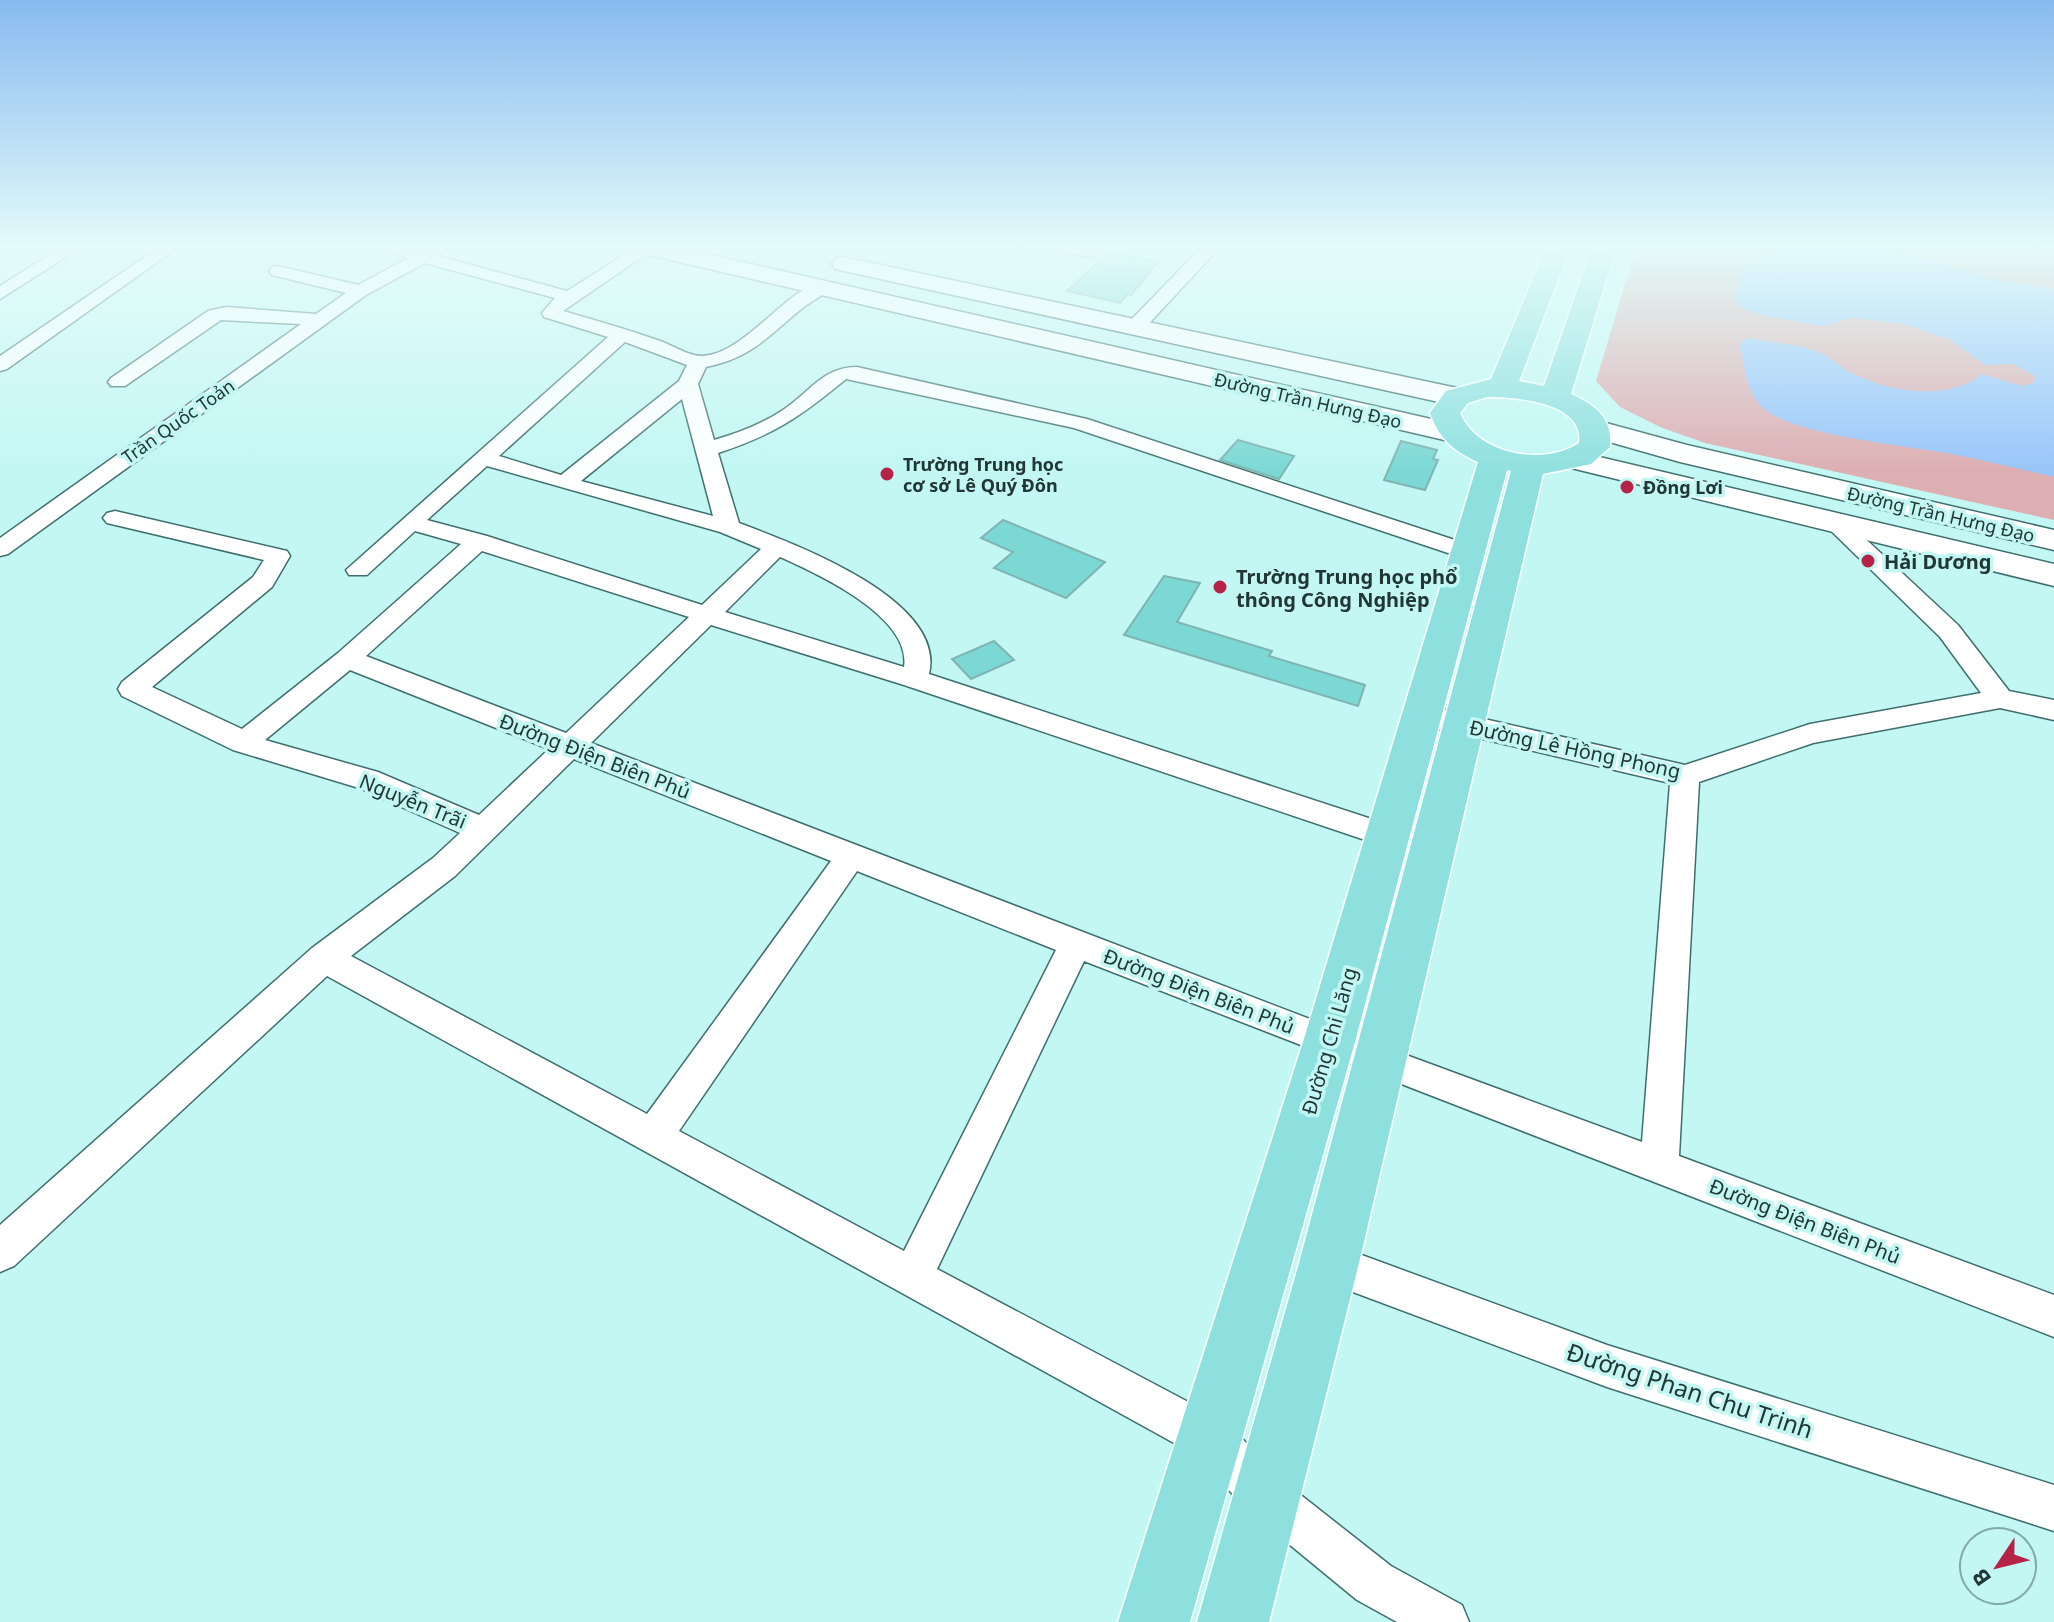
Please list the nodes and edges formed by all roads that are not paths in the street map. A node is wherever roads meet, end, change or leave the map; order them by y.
1 (60, 324) edge
2 (202, 324) edge
3 (314, 324) edge
4 (585, 324) edge
5 (775, 324) edge
6 (977, 324) edge
7 (1119, 324) edge
8 (1132, 324) edge
9 (1528, 324) edge
10 (1579, 324) edge
11 (1130, 326) junction
12 (621, 335) junction
13 (1100, 352) junction
14 (0, 365) edge
15 (693, 373) junction
16 (118, 382) dead end
17 (1502, 388) junction
18 (1457, 397) junction
19 (1555, 398) junction
20 (1595, 429) junction
21 (706, 450) junction
22 (1513, 454) junction
23 (484, 458) junction
24 (564, 483) junction
25 (115, 518) dead end
26 (1834, 522) junction
27 (411, 523) junction
28 (728, 527) junction
29 (2054, 540) edge
30 (479, 541) junction
31 (778, 546) junction
32 (0, 549) edge
33 (1468, 552) junction
34 (358, 570) dead end
35 (2054, 575) edge
36 (705, 616) junction
37 (347, 659) junction
38 (914, 679) junction
39 (2000, 699) junction
40 (2054, 710) edge
41 (1443, 720) junction
42 (243, 743) junction
43 (570, 746) junction
44 (1685, 776) junction
45 (483, 830) junction
46 (1388, 836) junction
47 (851, 856) junction
48 (1076, 943) junction
49 (324, 958) junction
50 (1329, 1042) junction
51 (1379, 1060) junction
52 (653, 1136) junction
53 (1659, 1165) junction
54 (0, 1252) edge
55 (1329, 1263) junction
56 (913, 1275) junction
57 (2054, 1316) edge
58 (1210, 1438) junction
59 (1267, 1497) junction
60 (2054, 1508) edge
61 (1154, 1622) edge
62 (1233, 1622) edge
63 (1445, 1622) edge

1 - 14 street
2 - 16 street
3 - 32 street, Trần Quốc Toản
4 - 12 street
5 - 15 street
6 - 13 main road, Đường Trần Hưng Đạo
7 - 11 main road, Đường Trần Hưng Đạo
8 - 11 street
9 - 17 main road
10 - 19 main road
11 - 13 main road
11 - 18 main road, Đường Trần Hưng Đạo
12 - 15 street
12 - 23 street
13 - 22 main road, Đường Trần Hưng Đạo
15 - 21 street
15 - 24 street
17 - 18 main road
17 - 19 main road
18 - 22 main road
19 - 20 main road
20 - 22 main road
20 - 29 main road, Đường Trần Hưng Đạo
21 - 28 street
21 - 33 street
22 - 26 main road, Đường Trần Hưng Đạo
22 - 33 main road, Đường Chi Lăng
22 - 41 main road, Đường Chi Lăng
23 - 24 street
23 - 27 street
24 - 28 street
25 - 42 street, Nguyễn Trãi
26 - 35 main road, Đường Trần Hưng Đạo
26 - 39 street
27 - 30 street
27 - 34 street
28 - 31 street
30 - 36 street
30 - 37 street
31 - 36 street
31 - 38 street
33 - 41 main road, Đường Chi Lăng
36 - 38 street
36 - 43 street
37 - 42 street
37 - 43 street, Đường Điện Biên Phủ
38 - 46 street
39 - 40 street, Đường Lê Hồng Phong
39 - 44 street, Đường Lê Hồng Phong
41 - 44 street, Đường Lê Hồng Phong
41 - 46 main road, Đường Chi Lăng
41 - 51 main road, Đường Chi Lăng
42 - 45 street, Nguyễn Trãi
43 - 45 street
43 - 47 street, Đường Điện Biên Phủ
44 - 53 street
45 - 49 street, Nguyễn Trãi
46 - 50 main road, Đường Chi Lăng
47 - 48 street, Đường Điện Biên Phủ
47 - 52 street
48 - 50 street, Đường Điện Biên Phủ
48 - 56 street
49 - 52 street
49 - 54 street, Nguyễn Trãi
50 - 51 street, Đường Điện Biên Phủ
50 - 58 main road, Đường Chi Lăng
51 - 53 street, Đường Điện Biên Phủ
51 - 55 main road, Đường Chi Lăng
52 - 56 street
53 - 57 street, Đường Điện Biên Phủ
55 - 59 main road, Đường Chi Lăng
55 - 60 street, Đường Phan Chu Trinh
56 - 58 street
58 - 59 street
58 - 61 main road, Đường Chi Lăng
59 - 62 main road, Đường Chi Lăng
59 - 63 street

